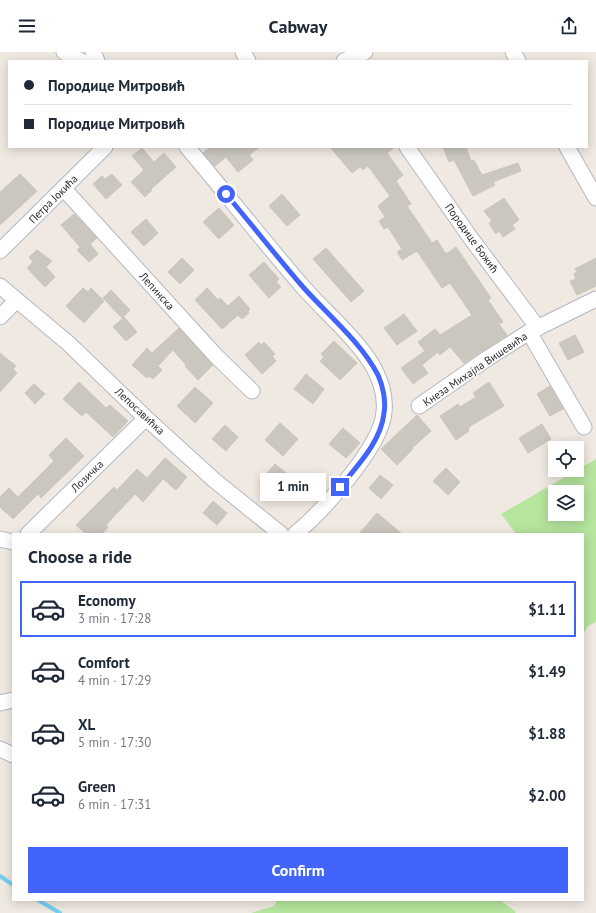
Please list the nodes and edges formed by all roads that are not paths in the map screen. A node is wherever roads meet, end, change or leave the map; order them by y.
1 (64, 52) edge
2 (365, 52) edge
3 (79, 60) edge
4 (347, 60) edge
5 (104, 148) edge
6 (189, 148) edge
7 (408, 148) edge
8 (568, 148) edge
9 (64, 189) junction
10 (596, 198) edge
11 (0, 251) edge
12 (0, 286) edge
13 (596, 299) edge
14 (17, 300) junction
15 (0, 317) edge
16 (534, 330) junction
17 (252, 391) dead end
18 (418, 406) dead end
19 (146, 418) junction
20 (584, 427) dead end
21 (29, 533) edge
22 (280, 533) edge
23 (296, 533) edge
24 (0, 539) edge
25 (12, 542) edge
26 (12, 700) edge
27 (0, 703) edge
28 (0, 748) edge
29 (12, 754) edge

1 - 3 street
2 - 4 street
5 - 9 street, Петра Јокића
6 - 23 street
7 - 16 street, Породице Божић
8 - 10 street
9 - 11 street, Петра Јокића
9 - 17 street, Лепинска
12 - 14 street, Лепосавићка
13 - 16 street, Кнеза Михајла Вишевића
14 - 15 street
14 - 19 street, Лепосавићка
16 - 18 street, Кнеза Михајла Вишевића
16 - 20 street, Породице Божић
19 - 21 street, Лозичка
19 - 22 street, Лепосавићка
24 - 25 street
26 - 27 street
28 - 29 street

